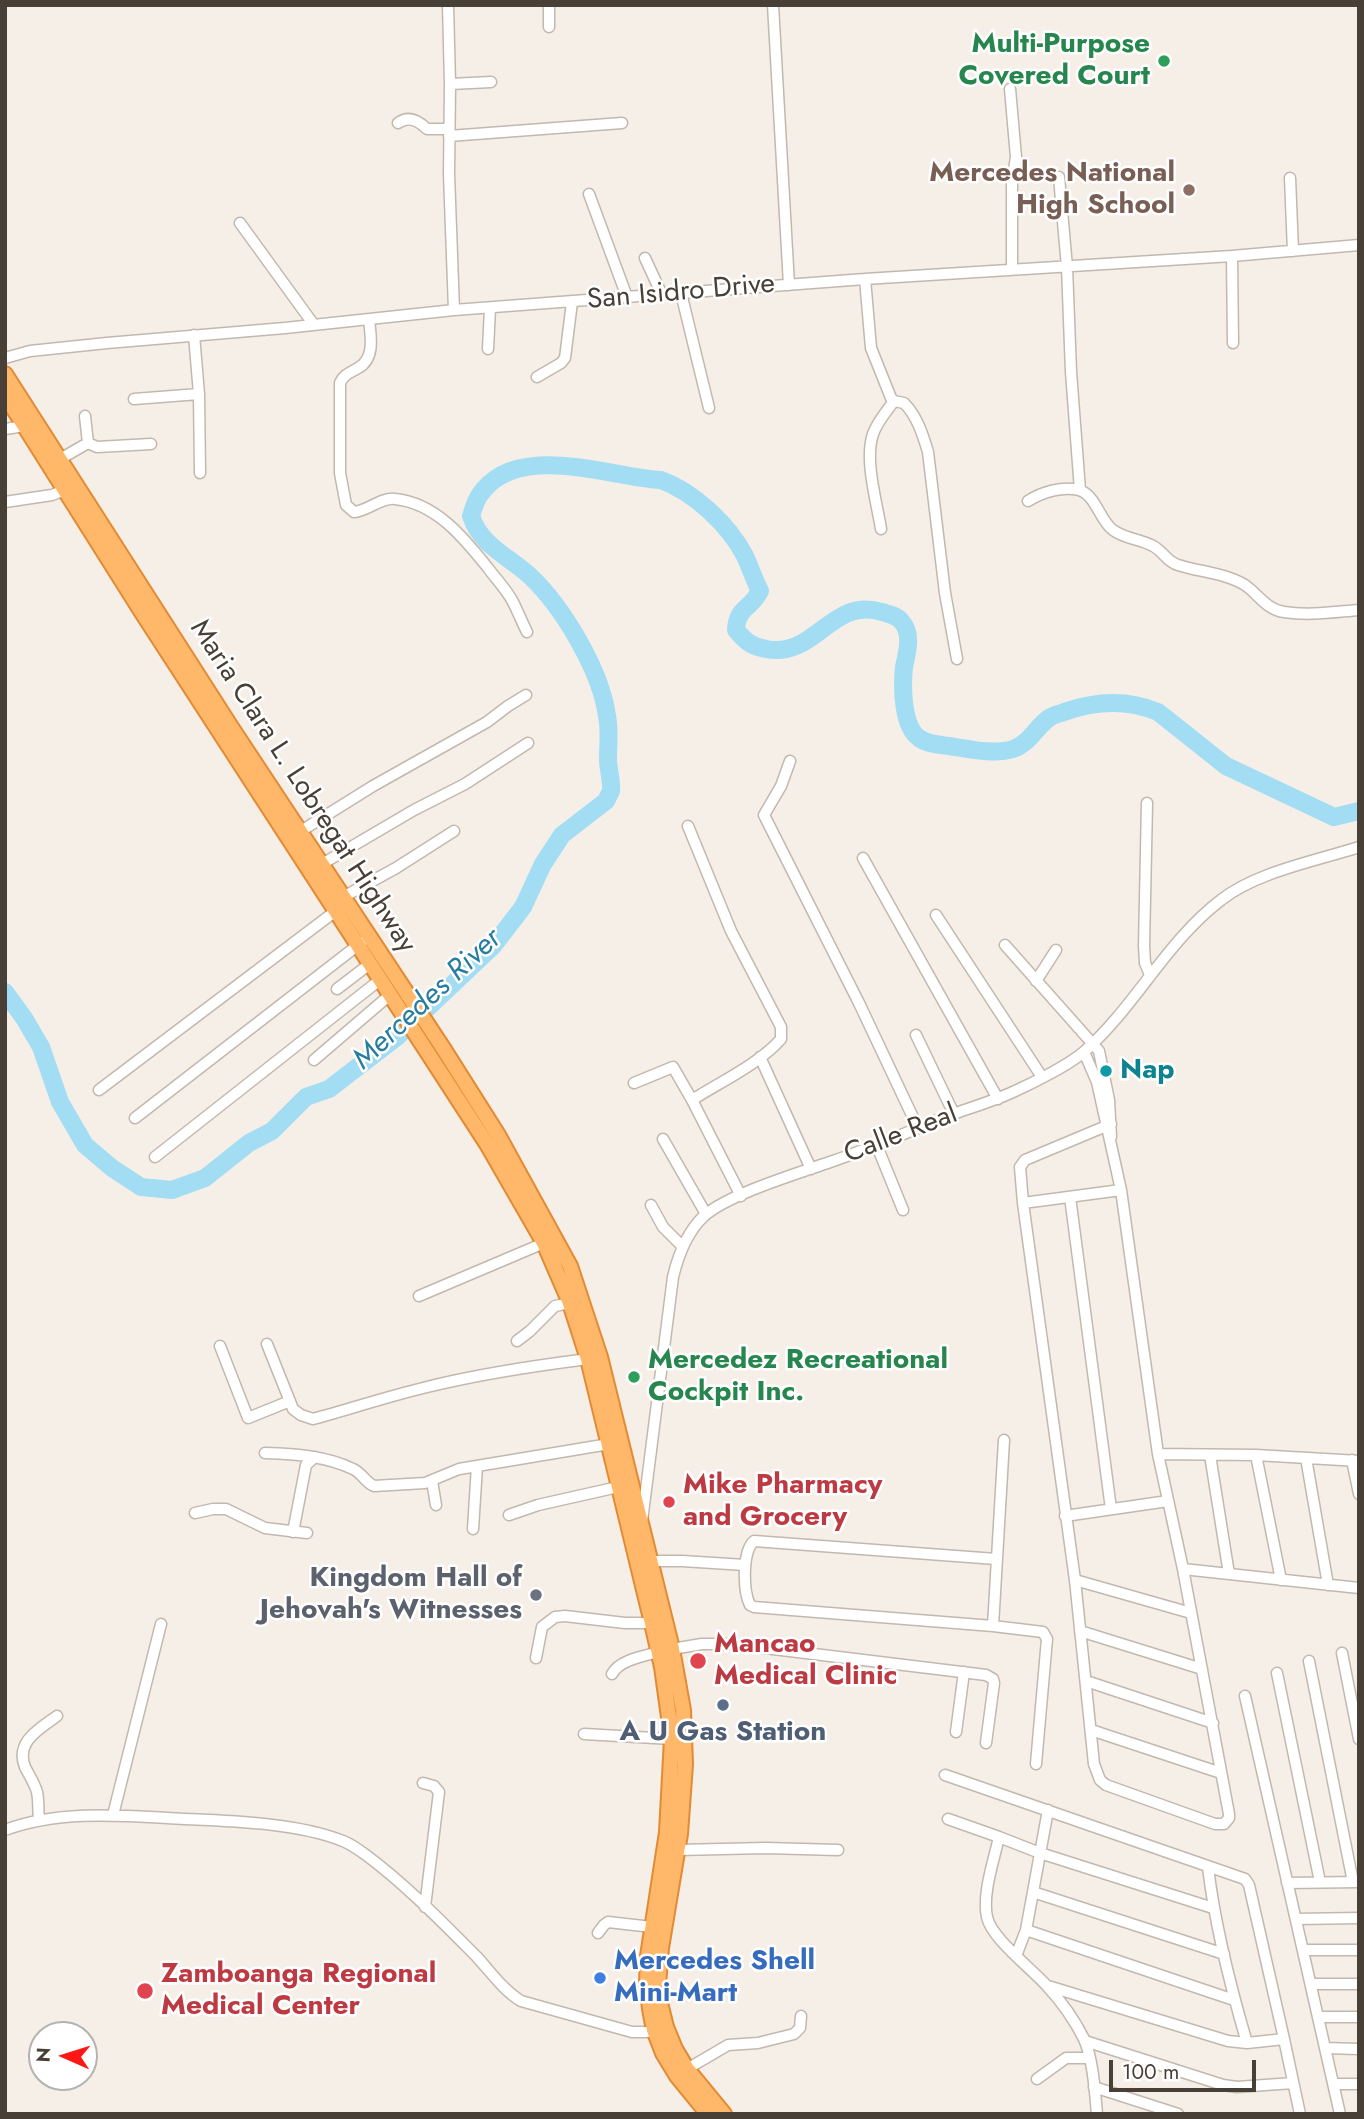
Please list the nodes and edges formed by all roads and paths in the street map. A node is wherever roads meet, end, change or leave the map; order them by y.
1 (447, 5) edge
2 (548, 5) edge
3 (772, 5) edge
4 (549, 27) dead end
5 (491, 82) dead end
6 (450, 84) junction
7 (1010, 89) dead end
8 (398, 123) dead end
9 (622, 123) dead end
10 (449, 132) junction
11 (1059, 177) dead end
12 (1290, 178) dead end
13 (589, 194) dead end
14 (240, 223) dead end
15 (1359, 245) edge
16 (1293, 251) junction
17 (1233, 256) junction
18 (645, 258) dead end
19 (1068, 267) junction
20 (1012, 269) junction
21 (865, 279) junction
22 (789, 285) junction
23 (681, 293) junction
24 (662, 295) junction
25 (627, 298) junction
26 (572, 302) junction
27 (490, 308) junction
28 (454, 310) junction
29 (369, 320) junction
30 (314, 325) junction
31 (194, 335) junction
32 (1233, 343) dead end
33 (488, 349) dead end
34 (5, 358) edge
35 (5, 374) edge
36 (537, 377) dead end
37 (199, 394) junction
38 (5, 395) edge
39 (134, 399) dead end
40 (894, 401) junction
41 (709, 408) dead end
42 (85, 416) dead end
43 (25, 426) junction
44 (5, 429) edge
45 (88, 443) junction
46 (151, 444) dead end
47 (60, 459) junction
48 (200, 472) dead end
49 (71, 487) junction
50 (1080, 490) junction
51 (1028, 501) dead end
52 (5, 502) edge
53 (97, 528) junction
54 (881, 529) dead end
55 (1359, 610) edge
56 (527, 632) dead end
57 (957, 659) dead end
58 (526, 695) dead end
59 (528, 743) dead end
60 (790, 761) dead end
61 (1147, 803) dead end
62 (688, 826) dead end
63 (301, 831) junction
64 (454, 831) dead end
65 (1359, 847) edge
66 (863, 858) dead end
67 (322, 864) junction
68 (345, 897) junction
69 (337, 911) junction
70 (936, 915) dead end
71 (365, 940) junction
72 (1005, 944) dead end
73 (1056, 950) dead end
74 (371, 963) junction
75 (1150, 975) junction
76 (381, 978) junction
77 (1036, 981) junction
78 (337, 989) dead end
79 (398, 995) junction
80 (916, 1035) dead end
81 (1093, 1043) junction
82 (437, 1052) junction
83 (1084, 1052) junction
84 (760, 1057) junction
85 (314, 1060) dead end
86 (1042, 1077) junction
87 (1101, 1079) junction
88 (634, 1083) dead end
89 (99, 1090) dead end
90 (998, 1099) junction
91 (692, 1100) junction
92 (954, 1114) junction
93 (135, 1118) dead end
94 (1108, 1125) junction
95 (918, 1129) junction
96 (663, 1139) dead end
97 (877, 1146) junction
98 (155, 1157) dead end
99 (811, 1169) junction
100 (1121, 1191) junction
101 (741, 1196) junction
102 (1070, 1198) junction
103 (1023, 1203) junction
104 (651, 1205) dead end
105 (903, 1210) dead end
106 (706, 1214) junction
107 (544, 1243) junction
108 (683, 1247) junction
109 (419, 1296) dead end
110 (570, 1303) junction
111 (517, 1341) dead end
112 (267, 1344) dead end
113 (220, 1346) dead end
114 (588, 1359) junction
115 (290, 1401) junction
116 (1004, 1440) dead end
117 (610, 1444) junction
118 (265, 1453) dead end
119 (1158, 1454) junction
120 (1210, 1455) junction
121 (1256, 1455) junction
122 (315, 1457) junction
123 (1306, 1458) junction
124 (1355, 1461) edge
125 (477, 1466) junction
126 (432, 1481) junction
127 (618, 1487) junction
128 (1359, 1494) edge
129 (1168, 1501) junction
130 (436, 1505) dead end
131 (1111, 1509) junction
132 (195, 1513) dead end
133 (509, 1515) dead end
134 (1065, 1516) junction
135 (642, 1524) junction
136 (473, 1529) dead end
137 (293, 1532) junction
138 (307, 1533) dead end
139 (633, 1544) junction
140 (996, 1559) junction
141 (650, 1561) junction
142 (745, 1565) junction
143 (1182, 1569) junction
144 (1229, 1574) junction
145 (1075, 1580) junction
146 (1281, 1580) junction
147 (1328, 1585) junction
148 (1359, 1588) edge
149 (1191, 1613) junction
150 (652, 1623) junction
151 (161, 1624) dead end
152 (993, 1626) junction
153 (1080, 1631) junction
154 (665, 1650) junction
155 (1342, 1653) dead end
156 (536, 1658) dead end
157 (1309, 1661) dead end
158 (1202, 1669) junction
159 (964, 1672) junction
160 (1277, 1673) dead end
161 (612, 1674) dead end
162 (1086, 1681) junction
163 (1245, 1696) dead end
164 (57, 1717) dead end
165 (1213, 1723) junction
166 (1091, 1730) junction
167 (956, 1732) dead end
168 (584, 1734) dead end
169 (1359, 1739) edge
170 (672, 1740) junction
171 (986, 1743) dead end
172 (1036, 1764) dead end
173 (1221, 1773) junction
174 (945, 1775) dead end
175 (423, 1783) dead end
176 (1048, 1810) junction
177 (113, 1815) junction
178 (948, 1819) dead end
179 (38, 1820) junction
180 (5, 1830) edge
181 (999, 1838) junction
182 (678, 1850) junction
183 (838, 1850) dead end
184 (1040, 1853) junction
185 (1208, 1867) junction
186 (1320, 1882) junction
187 (1356, 1882) edge
188 (1287, 1884) junction
189 (1033, 1892) junction
190 (425, 1907) junction
191 (1213, 1908) junction
192 (1296, 1919) junction
193 (1359, 1919) edge
194 (652, 1927) junction
195 (1026, 1930) junction
196 (598, 1933) dead end
197 (1303, 1950) junction
198 (1359, 1950) edge
199 (1224, 1954) junction
200 (1016, 1956) junction
201 (1311, 1984) junction
202 (1359, 1984) edge
203 (1048, 1986) junction
204 (1234, 2000) junction
205 (801, 2016) dead end
206 (1318, 2017) junction
207 (1359, 2017) edge
208 (660, 2028) junction
209 (1284, 2039) junction
210 (1085, 2041) junction
211 (1247, 2043) junction
212 (1325, 2048) junction
213 (1359, 2049) edge
214 (1089, 2058) junction
215 (687, 2069) junction
216 (1037, 2079) dead end
217 (1293, 2083) junction
218 (1335, 2084) junction
219 (1359, 2084) edge
220 (1094, 2087) junction
221 (708, 2114) edge
222 (723, 2114) edge
223 (1097, 2114) edge
224 (1178, 2114) edge
225 (1300, 2114) edge
226 (1340, 2114) edge

1 - 6 street
2 - 4 street
3 - 22 street
5 - 6 street
6 - 10 street
7 - 20 street
8 - 10 street
9 - 10 street
10 - 28 street
11 - 19 street
12 - 16 street
13 - 25 street
14 - 30 street
15 - 16 street, San Isidro Drive
16 - 17 street, San Isidro Drive
17 - 19 street, San Isidro Drive
17 - 32 street
18 - 24 street
19 - 20 street, San Isidro Drive
19 - 50 street
20 - 21 street, San Isidro Drive
21 - 22 street, San Isidro Drive
21 - 40 street
22 - 23 street, San Isidro Drive
23 - 24 street, San Isidro Drive
23 - 41 street
24 - 25 street, San Isidro Drive
25 - 26 street, San Isidro Drive
26 - 27 street, San Isidro Drive
26 - 36 street
27 - 28 street, San Isidro Drive
27 - 33 street
28 - 29 street, San Isidro Drive
29 - 30 street, San Isidro Drive
29 - 56 street
30 - 31 street, San Isidro Drive
31 - 34 street, San Isidro Drive
31 - 37 street
35 - 47 highway, Maria Clara L. Lobregat Highway
37 - 39 street
37 - 48 street
38 - 43 highway, Maria Clara L. Lobregat Highway
40 - 54 street
40 - 57 street
42 - 45 street
43 - 44 street
43 - 49 highway, Maria Clara L. Lobregat Highway
45 - 46 street
45 - 47 street
47 - 49 highway, Maria Clara L. Lobregat Highway
49 - 52 street
49 - 53 highway, Maria Clara L. Lobregat Highway
50 - 51 street
50 - 55 street
53 - 63 highway, Maria Clara L. Lobregat Highway
53 - 69 highway, Maria Clara L. Lobregat Highway
58 - 63 street
59 - 67 street
60 - 95 street
61 - 75 street
62 - 84 street
63 - 67 highway, Maria Clara L. Lobregat Highway
64 - 68 street
65 - 75 street, Calle Real
66 - 90 street
67 - 68 highway, Maria Clara L. Lobregat Highway
68 - 71 highway, Maria Clara L. Lobregat Highway
69 - 71 highway, Maria Clara L. Lobregat Highway
69 - 89 street
70 - 86 street
71 - 74 highway, Maria Clara L. Lobregat Highway
71 - 79 highway, Maria Clara L. Lobregat Highway
71 - 93 street
72 - 77 street
73 - 77 street
74 - 76 highway, Maria Clara L. Lobregat Highway
74 - 78 street
75 - 81 street, Calle Real
76 - 79 highway, Maria Clara L. Lobregat Highway
76 - 98 street
77 - 81 street
79 - 82 highway, Maria Clara L. Lobregat Highway
79 - 85 street
80 - 92 street
81 - 83 street, Calle Real
81 - 87 street
82 - 107 highway, Maria Clara L. Lobregat Highway
82 - 135 highway, Maria Clara L. Lobregat Highway
83 - 86 street, Calle Real
83 - 87 street
84 - 91 street
84 - 99 street
86 - 90 street, Calle Real
87 - 94 street
88 - 91 street
90 - 92 street, Calle Real
91 - 101 street
92 - 95 street, Calle Real
94 - 100 street
94 - 103 street
95 - 97 street, Calle Real
96 - 106 street
97 - 99 street, Calle Real
97 - 105 street
99 - 101 street, Calle Real
100 - 102 street
100 - 119 street
101 - 106 street, Calle Real
102 - 103 street
102 - 131 street
103 - 134 street
104 - 108 street
106 - 108 street, Calle Real
107 - 109 street
107 - 110 highway, Maria Clara L. Lobregat Highway
108 - 135 street, Calle Real
110 - 111 street
110 - 114 highway, Maria Clara L. Lobregat Highway
112 - 115 street
113 - 115 street
114 - 115 street
114 - 117 highway, Maria Clara L. Lobregat Highway
116 - 140 street
117 - 125 street
117 - 127 highway, Maria Clara L. Lobregat Highway
118 - 122 street
119 - 120 street
119 - 129 street
120 - 121 street
120 - 144 street
121 - 123 street
121 - 146 street
122 - 126 street
122 - 137 street
123 - 124 street
123 - 147 street
124 - 128 street
125 - 126 street
125 - 136 street
126 - 130 street
127 - 133 street
127 - 139 highway, Maria Clara L. Lobregat Highway
129 - 131 street
129 - 143 street
131 - 134 street
132 - 137 street
134 - 145 street
135 - 139 street, Calle Real
135 - 141 highway, Maria Clara L. Lobregat Highway
137 - 138 street
139 - 150 highway, Maria Clara L. Lobregat Highway
140 - 142 street
140 - 152 street
141 - 142 street
141 - 154 highway, Maria Clara L. Lobregat Highway
142 - 152 street
143 - 144 street
143 - 149 street
144 - 146 street
145 - 149 street
145 - 153 street
146 - 147 street
147 - 148 street
149 - 158 street
150 - 154 highway, Maria Clara L. Lobregat Highway
150 - 156 street
151 - 177 street
152 - 172 street
153 - 158 street
153 - 162 street
154 - 159 street
154 - 161 street
154 - 170 highway, Maria Clara L. Lobregat Highway
154 - 182 highway, Maria Clara L. Lobregat Highway
155 - 169 street
157 - 187 street
158 - 165 street
159 - 167 street
159 - 171 street
160 - 186 street
162 - 165 street
162 - 166 street
163 - 188 street
164 - 179 street
165 - 173 street
166 - 173 street
166 - 173 street
168 - 170 street
170 - 194 highway, Maria Clara L. Lobregat Highway
174 - 176 street
175 - 190 street
176 - 184 street
176 - 185 street
177 - 179 street
177 - 190 street
178 - 181 street
179 - 180 street
181 - 184 street
181 - 200 street
182 - 183 street
182 - 208 highway, Maria Clara L. Lobregat Highway
184 - 189 street
184 - 191 street
185 - 191 street
185 - 209 street
186 - 187 street
186 - 188 street
188 - 192 street
189 - 195 street
189 - 199 street
190 - 208 street
191 - 199 street
192 - 193 street
192 - 197 street
194 - 196 street
194 - 208 highway, Maria Clara L. Lobregat Highway
195 - 200 street
195 - 204 street
197 - 198 street
197 - 201 street
199 - 204 street
200 - 203 street
201 - 202 street
201 - 206 street
203 - 210 street
203 - 211 street
204 - 211 street
205 - 215 street
206 - 207 street
206 - 212 street
208 - 215 highway, Maria Clara L. Lobregat Highway
208 - 221 highway, Maria Clara L. Lobregat Highway
209 - 211 street
209 - 217 street
210 - 214 street
210 - 217 street
212 - 213 street
212 - 218 street
214 - 216 street
214 - 220 street
215 - 222 highway, Maria Clara L. Lobregat Highway
217 - 225 street
218 - 219 street
218 - 226 street
220 - 223 street
220 - 224 street

